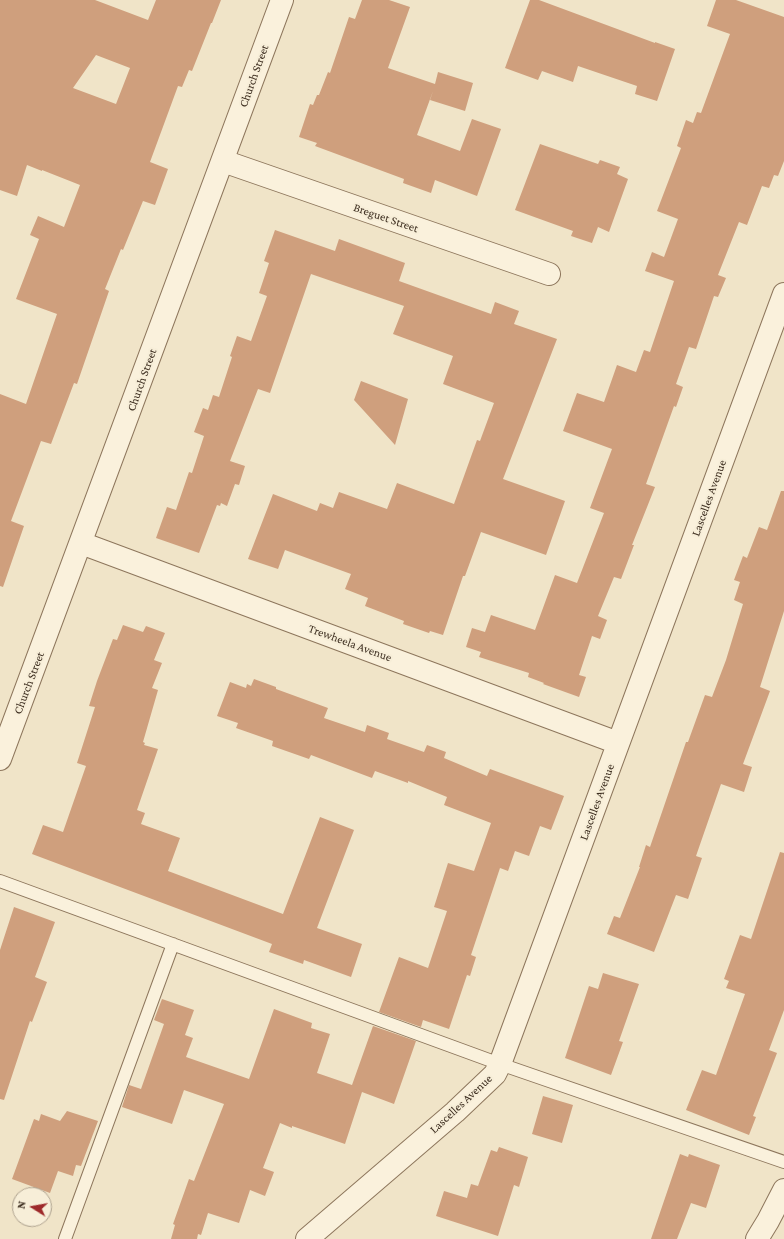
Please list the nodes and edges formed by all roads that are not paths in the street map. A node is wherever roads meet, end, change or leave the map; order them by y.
1 (282, 0) edge
2 (223, 161) junction
3 (549, 274) dead end
4 (784, 294) edge
5 (81, 543) junction
6 (618, 743) junction
7 (0, 759) edge
8 (0, 881) edge
9 (173, 944) junction
10 (500, 1064) junction
11 (784, 1162) edge
12 (784, 1190) edge
13 (65, 1239) edge
14 (307, 1239) edge
15 (757, 1239) edge

1 - 2 street, Church Street
2 - 3 street, Breguet Street
2 - 5 street, Church Street
4 - 6 street, Lascelles Avenue
5 - 6 street, Trewheela Avenue
5 - 7 street, Church Street
6 - 10 street, Lascelles Avenue
8 - 9 lane
9 - 10 lane
9 - 13 lane
10 - 11 lane
10 - 14 street, Lascelles Avenue
12 - 15 street

